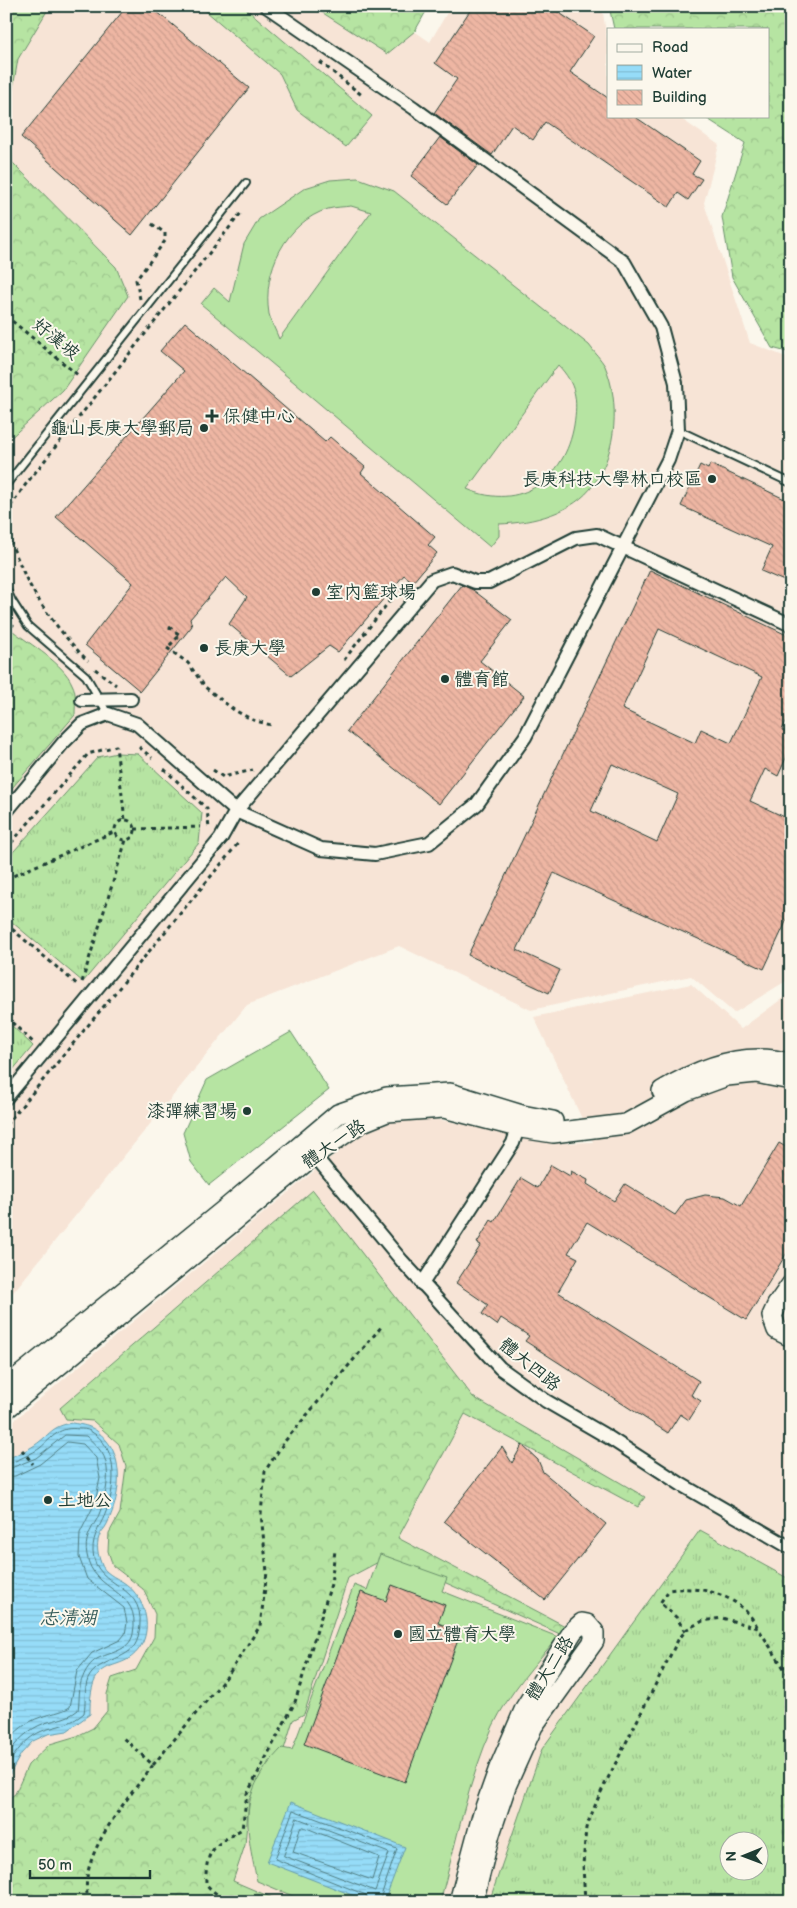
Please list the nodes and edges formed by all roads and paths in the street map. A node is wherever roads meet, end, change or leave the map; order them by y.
1 (266, 6) edge
2 (246, 183) dead end
3 (241, 213) dead end
4 (149, 222) dead end
5 (134, 306) dead end
6 (6, 316) edge
7 (85, 371) dead end
8 (80, 377) junction
9 (76, 383) dead end
10 (678, 430) junction
11 (791, 483) edge
12 (6, 485) edge
13 (6, 513) edge
14 (6, 534) edge
15 (622, 547) junction
16 (401, 586) dead end
17 (6, 588) edge
18 (791, 625) edge
19 (169, 626) dead end
20 (17, 628) dead end
21 (6, 630) edge
22 (341, 664) dead end
23 (131, 699) joint
24 (82, 700) dead end
25 (108, 714) junction
26 (272, 725) dead end
27 (139, 747) dead end
28 (154, 760) dead end
29 (161, 766) dead end
30 (209, 767) dead end
31 (257, 768) dead end
32 (236, 811) junction
33 (6, 812) edge
34 (125, 820) junction
35 (201, 826) dead end
36 (135, 829) junction
37 (116, 831) junction
38 (208, 835) dead end
39 (126, 840) junction
40 (240, 841) dead end
41 (6, 849) edge
42 (6, 880) edge
43 (6, 924) edge
44 (87, 983) dead end
45 (79, 986) junction
46 (6, 1017) edge
47 (42, 1039) dead end
48 (791, 1064) edge
49 (791, 1080) edge
50 (6, 1098) edge
51 (520, 1121) junction
52 (6, 1125) edge
53 (309, 1149) junction
54 (422, 1284) junction
55 (791, 1286) edge
56 (382, 1326) dead end
57 (791, 1334) edge
58 (6, 1387) edge
59 (6, 1409) edge
60 (22, 1450) dead end
61 (33, 1464) dead end
62 (791, 1548) edge
63 (335, 1550) dead end
64 (758, 1628) junction
65 (685, 1632) junction
66 (791, 1676) edge
67 (123, 1738) dead end
68 (153, 1765) junction
69 (88, 1902) edge
70 (248, 1902) edge
71 (459, 1902) edge
72 (472, 1902) edge
73 (585, 1902) edge

1 - 10 street
2 - 12 lane
3 - 13 path
4 - 5 path
6 - 8 path, 好漢坡
7 - 8 path
8 - 9 path
10 - 11 lane
10 - 15 street
14 - 23 path
15 - 18 street
15 - 32 street
15 - 32 street
16 - 22 path
17 - 25 lane
19 - 26 path
20 - 21 path
23 - 24 street
25 - 32 street
25 - 33 street
27 - 28 path
29 - 38 path
30 - 31 path
32 - 50 street
34 - 36 path
34 - 37 path
34 - 41 path
35 - 36 path
36 - 39 path
37 - 39 path
37 - 42 path
39 - 45 path
40 - 52 path
43 - 45 path
44 - 45 path
46 - 47 path
48 - 51 street, 體大一路
49 - 51 street, 體大一路
51 - 53 street, 體大一路
51 - 54 street
53 - 54 street, 體大四路
53 - 58 street, 體大一路
53 - 59 street, 體大一路
54 - 62 street, 體大四路
55 - 57 street
56 - 68 path
60 - 61 path
63 - 70 path
64 - 65 path
64 - 65 path
64 - 66 path
65 - 73 path
67 - 68 path
68 - 69 path
71 - 72 street, 體大二路

